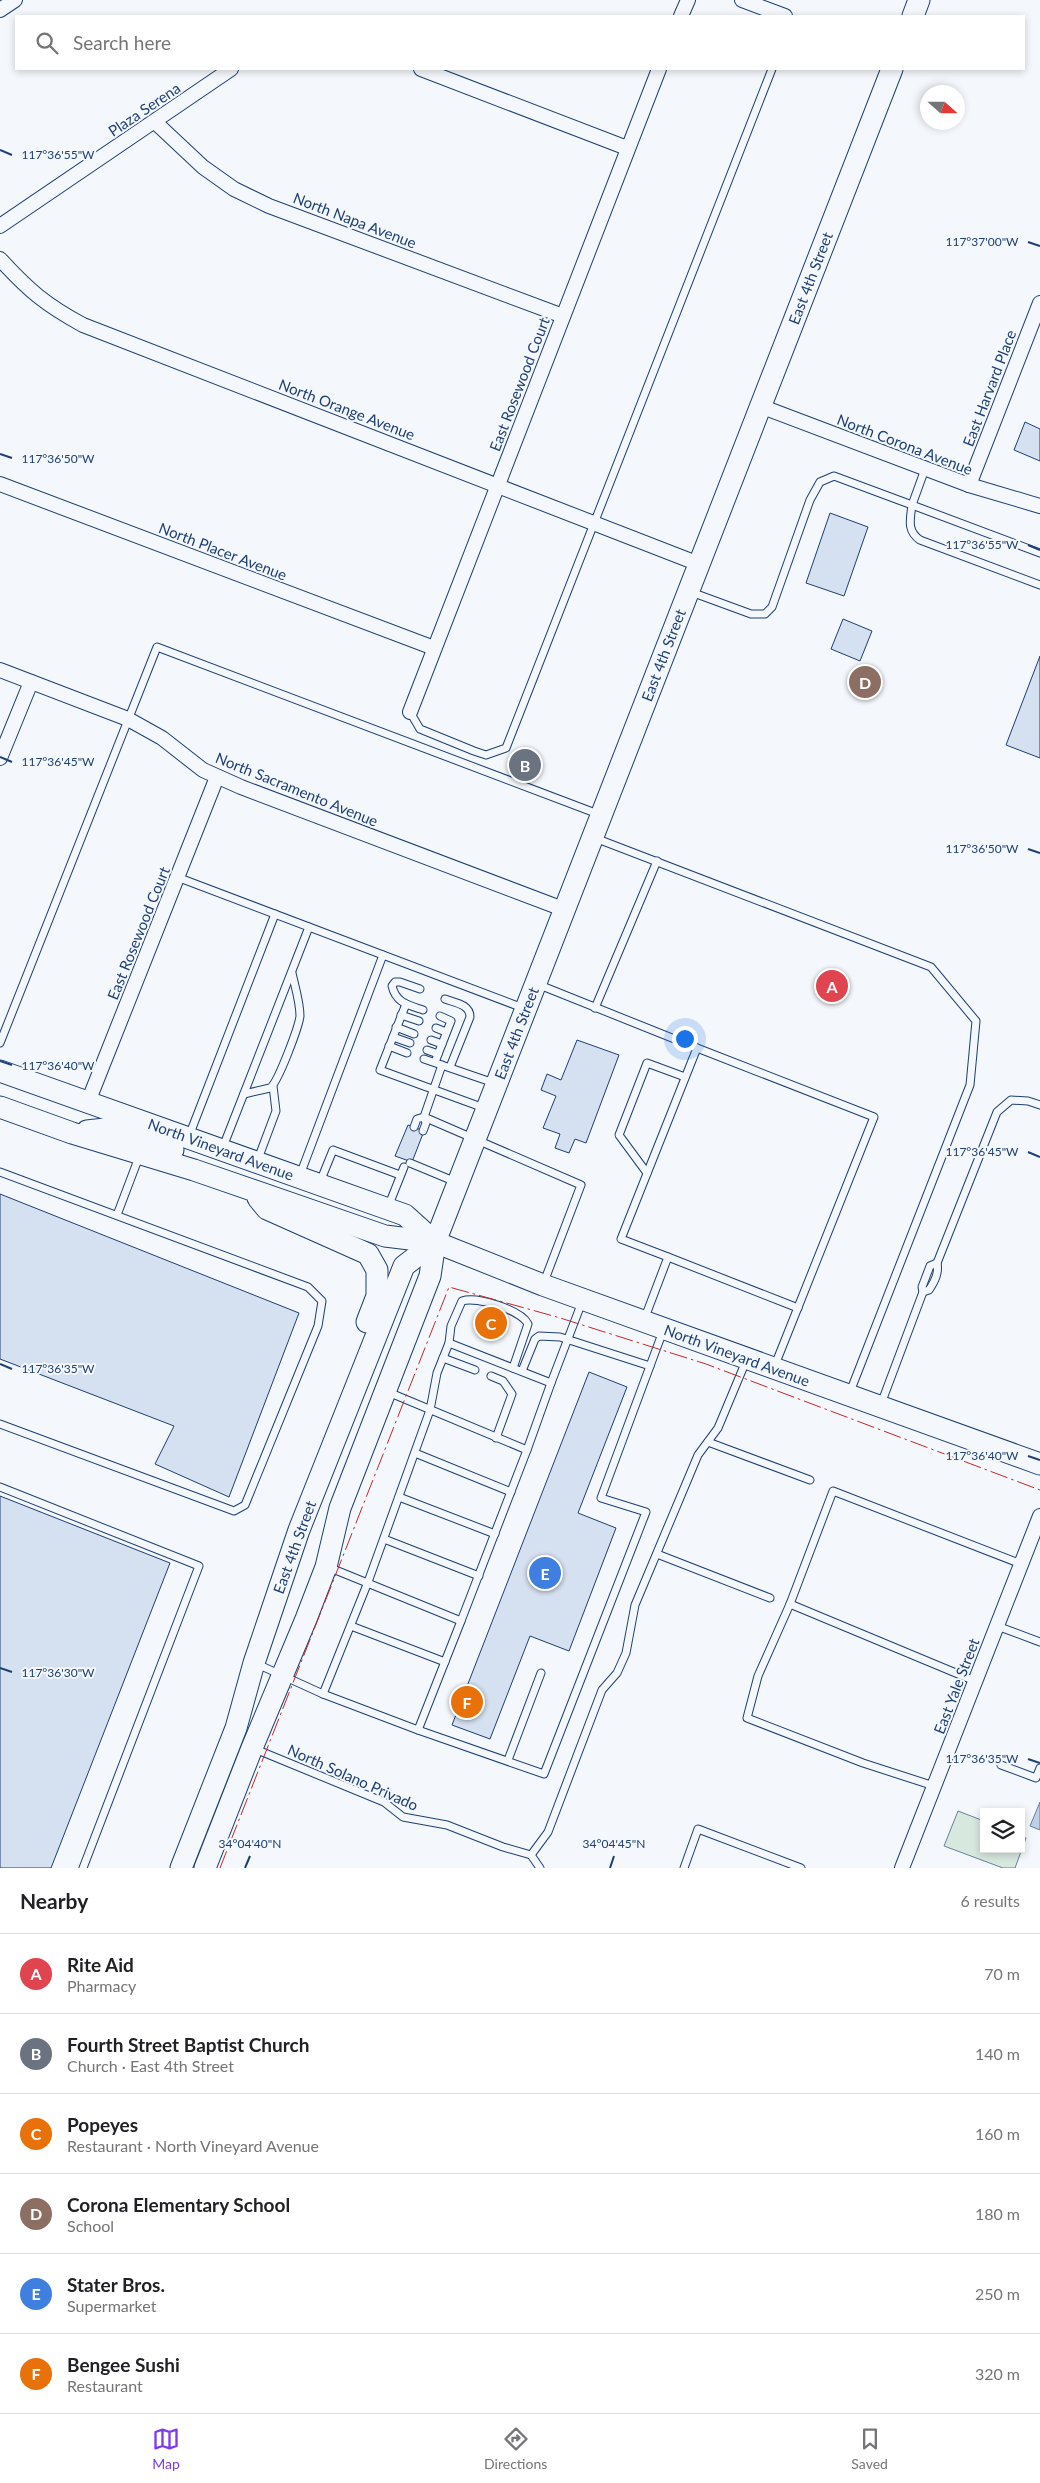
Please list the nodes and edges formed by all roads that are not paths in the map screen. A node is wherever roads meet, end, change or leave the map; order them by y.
1 (15, 0) edge
2 (688, 0) edge
3 (742, 0) edge
4 (919, 0) edge
5 (0, 10) edge
6 (681, 15) edge
7 (782, 15) edge
8 (913, 15) edge
9 (230, 70) edge
10 (424, 70) edge
11 (659, 70) edge
12 (772, 70) edge
13 (892, 70) edge
14 (154, 122) junction
15 (627, 148) junction
16 (0, 226) edge
17 (0, 259) edge
18 (1040, 303) edge
19 (563, 316) junction
20 (760, 406) junction
21 (925, 469) junction
22 (0, 484) edge
23 (498, 485) junction
24 (969, 485) junction
25 (912, 505) junction
26 (1040, 506) edge
27 (595, 523) junction
28 (1040, 552) edge
29 (699, 564) junction
30 (1040, 585) edge
31 (688, 591) junction
32 (434, 648) junction
33 (0, 670) edge
34 (31, 682) junction
35 (410, 712) joint
36 (128, 719) junction
37 (0, 758) edge
38 (217, 777) junction
39 (601, 815) junction
40 (592, 836) junction
41 (657, 861) junction
42 (178, 877) junction
43 (563, 910) junction
44 (276, 914) junction
45 (309, 927) junction
46 (383, 955) junction
47 (291, 972) junction
48 (535, 983) junction
49 (420, 989) dead end
50 (445, 999) dead end
51 (406, 1004) junction
52 (595, 1008) junction
53 (525, 1009) junction
54 (424, 1010) dead end
55 (401, 1015) junction
56 (440, 1016) dead end
57 (419, 1022) dead end
58 (396, 1027) junction
59 (436, 1028) dead end
60 (446, 1032) junction
61 (414, 1034) dead end
62 (393, 1037) junction
63 (431, 1040) dead end
64 (0, 1043) edge
65 (410, 1044) dead end
66 (442, 1044) junction
67 (389, 1046) junction
68 (697, 1048) junction
69 (427, 1050) dead end
70 (407, 1053) dead end
71 (438, 1054) junction
72 (424, 1059) dead end
73 (438, 1064) junction
74 (450, 1067) junction
75 (0, 1071) edge
76 (686, 1078) junction
77 (496, 1084) junction
78 (273, 1086) junction
79 (434, 1088) junction
80 (244, 1094) junction
81 (88, 1102) junction
82 (1040, 1105) edge
83 (0, 1108) edge
84 (487, 1109) junction
85 (424, 1117) junction
86 (414, 1127) dead end
87 (423, 1131) dead end
88 (72, 1133) junction
89 (189, 1136) junction
90 (475, 1140) junction
91 (222, 1149) junction
92 (140, 1155) junction
93 (402, 1158) dead end
94 (257, 1162) junction
95 (408, 1164) junction
96 (0, 1172) edge
97 (647, 1173) junction
98 (400, 1175) junction
99 (299, 1177) junction
100 (458, 1183) junction
101 (320, 1185) junction
102 (249, 1189) junction
103 (387, 1209) junction
104 (117, 1215) junction
105 (434, 1242) junction
106 (668, 1257) junction
107 (543, 1285) junction
108 (583, 1299) junction
109 (798, 1308) junction
110 (644, 1321) junction
111 (664, 1328) junction
112 (567, 1339) junction
113 (449, 1343) junction
114 (443, 1358) junction
115 (747, 1358) junction
116 (650, 1366) junction
117 (513, 1368) junction
118 (774, 1368) junction
119 (475, 1370) dead end
120 (522, 1372) junction
121 (491, 1376) dead end
122 (551, 1383) junction
123 (386, 1391) junction
124 (848, 1395) junction
125 (880, 1406) junction
126 (430, 1410) junction
127 (0, 1424) edge
128 (496, 1438) junction
129 (708, 1442) junction
130 (527, 1450) junction
131 (415, 1453) junction
132 (1040, 1464) edge
133 (810, 1480) dead end
134 (0, 1487) edge
135 (511, 1492) junction
136 (399, 1497) junction
137 (307, 1510) junction
138 (1040, 1516) edge
139 (494, 1534) junction
140 (384, 1539) junction
141 (657, 1554) junction
142 (1021, 1564) junction
143 (326, 1567) junction
144 (479, 1576) junction
145 (368, 1582) junction
146 (770, 1598) dead end
147 (790, 1604) junction
148 (462, 1620) junction
149 (351, 1626) junction
150 (997, 1626) junction
151 (1040, 1642) edge
152 (445, 1662) junction
153 (254, 1663) junction
154 (541, 1674) dead end
155 (282, 1675) junction
156 (975, 1681) junction
157 (323, 1694) junction
158 (418, 1730) junction
159 (252, 1748) junction
160 (508, 1760) junction
161 (1001, 1765) dead end
162 (1040, 1768) edge
163 (934, 1786) junction
164 (531, 1855) junction
165 (83, 1868) edge
166 (181, 1868) edge
167 (205, 1868) edge
168 (540, 1868) edge
169 (684, 1868) edge
170 (801, 1868) edge
171 (902, 1868) edge

1 - 5 street
2 - 6 street
3 - 7 street
4 - 8 main road
9 - 14 street, Plaza Serena
10 - 15 street
11 - 15 street, East Rosewood Court
12 - 27 lane
13 - 20 main road, East 4th Street
14 - 16 street, Plaza Serena
14 - 19 street, North Napa Avenue
15 - 19 street, East Rosewood Court
17 - 23 street, North Orange Avenue
18 - 24 street, East Harvard Place
19 - 23 street, East Rosewood Court
20 - 21 street, North Corona Avenue
20 - 29 main road, East 4th Street
21 - 24 street, North Corona Avenue
21 - 25 lane
22 - 32 street, North Placer Avenue
23 - 27 street, North Orange Avenue
23 - 32 street, East Rosewood Court
24 - 26 street, North Corona Avenue
25 - 28 lane
25 - 30 lane
25 - 31 lane
27 - 29 street, North Orange Avenue
27 - 35 lane
29 - 31 main road, East 4th Street
31 - 39 main road, East 4th Street
32 - 35 street, East Rosewood Court
33 - 34 street, North Sacramento Avenue
34 - 36 street, North Sacramento Avenue
34 - 37 street
36 - 38 street, North Sacramento Avenue
36 - 39 lane
36 - 64 lane
38 - 42 street, East Rosewood Court
38 - 43 street, North Sacramento Avenue
39 - 40 main road, East 4th Street
40 - 41 lane
40 - 43 main road, East 4th Street
41 - 52 lane
41 - 124 lane
42 - 44 lane
42 - 81 street, East Rosewood Court
43 - 48 main road, East 4th Street
44 - 45 lane
44 - 89 lane
45 - 46 lane
45 - 47 lane
46 - 53 lane
46 - 99 lane
47 - 78 lane
47 - 80 lane
48 - 52 lane
48 - 53 main road, East 4th Street
49 - 51 lane
50 - 74 lane
51 - 54 lane
51 - 55 lane
52 - 68 lane
53 - 77 main road, East 4th Street
55 - 57 lane
55 - 58 lane
56 - 60 lane
58 - 61 lane
58 - 62 lane
59 - 60 lane
60 - 66 lane
62 - 65 lane
62 - 67 lane
63 - 66 lane
66 - 71 lane
67 - 70 lane
67 - 79 lane
68 - 76 lane
68 - 109 lane
69 - 71 lane
71 - 73 lane
72 - 73 lane
73 - 74 lane
73 - 79 lane
74 - 77 lane
75 - 81 main road, North Vineyard Avenue
76 - 97 lane
76 - 97 lane
77 - 84 main road, East 4th Street
78 - 80 lane
78 - 94 lane
79 - 84 lane
79 - 85 lane
80 - 91 lane
81 - 89 main road, North Vineyard Avenue
82 - 125 lane
83 - 88 main road, North Vineyard Avenue
84 - 90 main road, East 4th Street
85 - 86 lane
85 - 87 lane
85 - 90 lane
88 - 91 main road
88 - 92 main road, North Vineyard Avenue
89 - 91 main road, North Vineyard Avenue
90 - 100 main road, East 4th Street
90 - 107 lane
91 - 94 main road, North Vineyard Avenue
92 - 102 main road, North Vineyard Avenue
92 - 104 lane
93 - 95 lane
94 - 99 main road, North Vineyard Avenue
95 - 98 lane
95 - 100 lane
96 - 104 lane
97 - 106 lane
98 - 101 lane
98 - 103 lane
99 - 101 main road, North Vineyard Avenue
100 - 105 main road, East 4th Street
101 - 103 main road, North Vineyard Avenue
102 - 105 main road, North Vineyard Avenue
102 - 137 main road
103 - 105 main road, North Vineyard Avenue
104 - 127 lane
105 - 107 main road, North Vineyard Avenue
105 - 123 main road, East 4th Street
105 - 137 main road, East 4th Street
106 - 109 lane
106 - 110 lane
107 - 108 main road, North Vineyard Avenue
108 - 110 main road, North Vineyard Avenue
108 - 112 lane
109 - 118 lane
110 - 111 main road, North Vineyard Avenue
111 - 115 main road, North Vineyard Avenue
111 - 116 lane
112 - 116 lane
112 - 120 lane
112 - 122 lane
113 - 114 lane
113 - 117 lane
113 - 117 lane
114 - 119 lane
114 - 126 lane
115 - 118 main road, North Vineyard Avenue
115 - 129 lane
116 - 160 lane
117 - 120 lane
118 - 124 main road, North Vineyard Avenue
120 - 122 lane
121 - 128 lane
122 - 130 lane
123 - 126 lane
123 - 143 main road, East 4th Street
124 - 125 main road, North Vineyard Avenue
125 - 132 main road, North Vineyard Avenue
126 - 128 lane
126 - 131 lane
128 - 130 lane
129 - 133 lane
129 - 141 lane
130 - 135 lane
131 - 135 lane
131 - 136 lane
134 - 165 lane
135 - 139 lane
136 - 139 lane
136 - 140 lane
137 - 153 main road, East 4th Street
138 - 142 street, East Yale Street
139 - 144 lane
140 - 144 lane
140 - 145 lane
141 - 146 lane
141 - 164 lane
142 - 147 lane
142 - 150 street, East Yale Street
143 - 145 lane
143 - 155 main road, East 4th Street
144 - 148 lane
145 - 148 lane
145 - 149 lane
147 - 156 lane
147 - 163 lane
148 - 152 lane
149 - 152 lane
149 - 157 lane
150 - 151 lane
150 - 156 street, East Yale Street
152 - 158 lane
153 - 155 lane
153 - 166 main road, East 4th Street
154 - 160 lane
155 - 157 lane
155 - 159 main road, East 4th Street
156 - 163 street, East Yale Street
157 - 158 lane
158 - 160 lane
159 - 164 lane, North Solano Privado
159 - 167 main road, East 4th Street
161 - 162 lane
163 - 171 street, East Yale Street
164 - 168 lane
169 - 170 lane

